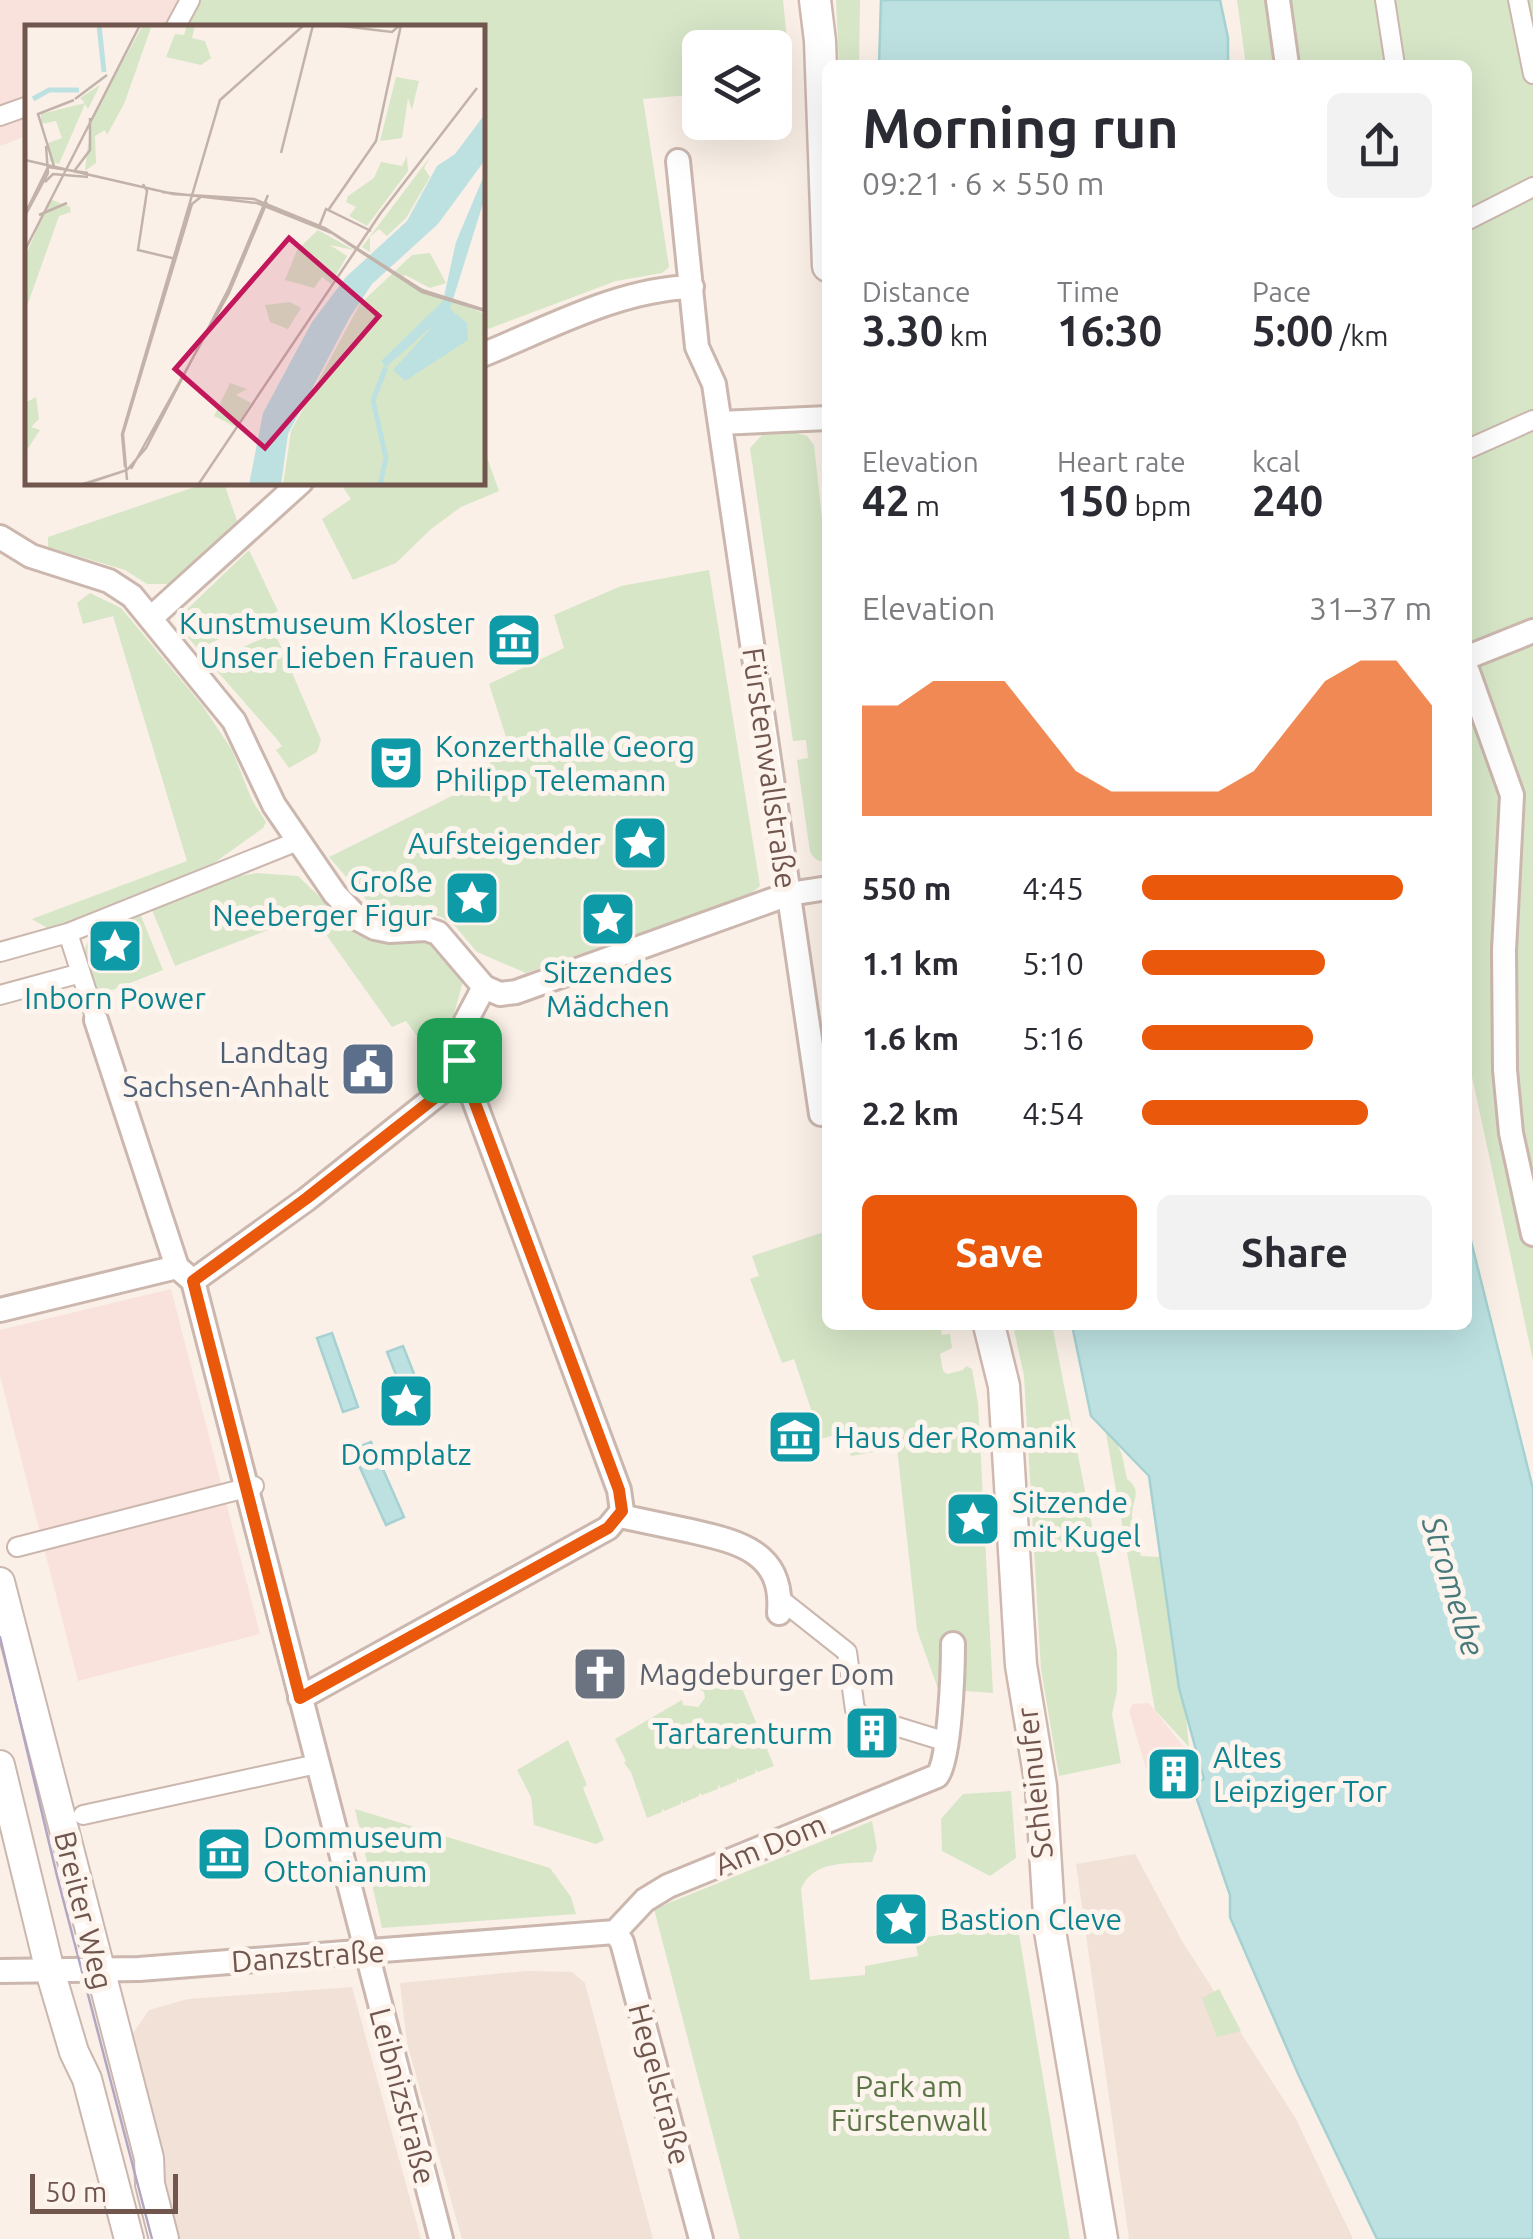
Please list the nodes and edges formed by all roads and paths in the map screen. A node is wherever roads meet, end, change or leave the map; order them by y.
1 (190, 0) edge
2 (815, 0) edge
3 (1278, 0) edge
4 (1385, 0) edge
5 (1518, 0) edge
6 (178, 25) edge
7 (1286, 60) edge
8 (1395, 60) edge
9 (1533, 74) edge
10 (25, 107) edge
11 (822, 112) edge
12 (0, 116) edge
13 (678, 161) dead end
14 (1533, 187) edge
15 (1472, 218) edge
16 (692, 286) junction
17 (485, 354) edge
18 (822, 418) edge
19 (1533, 420) edge
20 (720, 423) junction
21 (1472, 447) edge
22 (298, 485) edge
23 (0, 537) edge
24 (152, 618) junction
25 (1533, 630) edge
26 (1472, 656) edge
27 (1472, 683) edge
28 (298, 841) junction
29 (822, 889) edge
30 (790, 894) junction
31 (68, 934) junction
32 (0, 952) edge
33 (81, 973) junction
34 (484, 988) junction
35 (0, 994) edge
36 (96, 1020) joint
37 (459, 1060) junction
38 (821, 1114) dead end
39 (1533, 1234) edge
40 (185, 1274) junction
41 (0, 1310) edge
42 (990, 1330) edge
43 (250, 1487) junction
44 (620, 1516) junction
45 (17, 1547) dead end
46 (0, 1582) edge
47 (780, 1606) joint
48 (954, 1644) dead end
49 (300, 1698) junction
50 (947, 1742) junction
51 (317, 1764) junction
52 (0, 1765) edge
53 (83, 1814) dead end
54 (615, 1932) junction
55 (367, 1952) junction
56 (0, 1970) edge
57 (50, 1971) junction
58 (99, 1971) junction
59 (129, 2239) edge
60 (164, 2239) edge
61 (440, 2239) edge
62 (702, 2239) edge
63 (1102, 2239) edge

1 - 6 street
2 - 11 main road
3 - 7 street
4 - 8 street
5 - 9 street
10 - 12 street
13 - 16 street, Fürstenwallstraße
14 - 15 street
16 - 17 street
16 - 20 street, Fürstenwallstraße
18 - 20 street
19 - 21 street
20 - 30 street, Fürstenwallstraße
22 - 24 street
23 - 24 street
24 - 28 street
25 - 26 street
27 - 39 street
28 - 31 street
28 - 34 street
29 - 30 street
30 - 34 street
30 - 38 street, Fürstenwallstraße
31 - 32 street
31 - 33 street
33 - 35 street
33 - 36 street
34 - 37 street
36 - 40 street
37 - 40 street
37 - 44 street
40 - 41 street
40 - 43 street
42 - 63 main road, Schleinufer
43 - 45 street
43 - 49 street
44 - 47 street
44 - 49 street
46 - 58 street, Breiter Weg
47 - 50 street
48 - 50 street
49 - 51 street
50 - 54 street, Am Dom
51 - 53 street
51 - 55 street
52 - 57 street, Breiter Weg
54 - 55 street, Danzstraße
54 - 62 street, Hegelstraße
55 - 58 street, Danzstraße
55 - 61 street, Leibnizstraße
56 - 57 street, Danzstraße
57 - 58 street, Danzstraße
57 - 59 street, Breiter Weg
58 - 60 street, Breiter Weg

